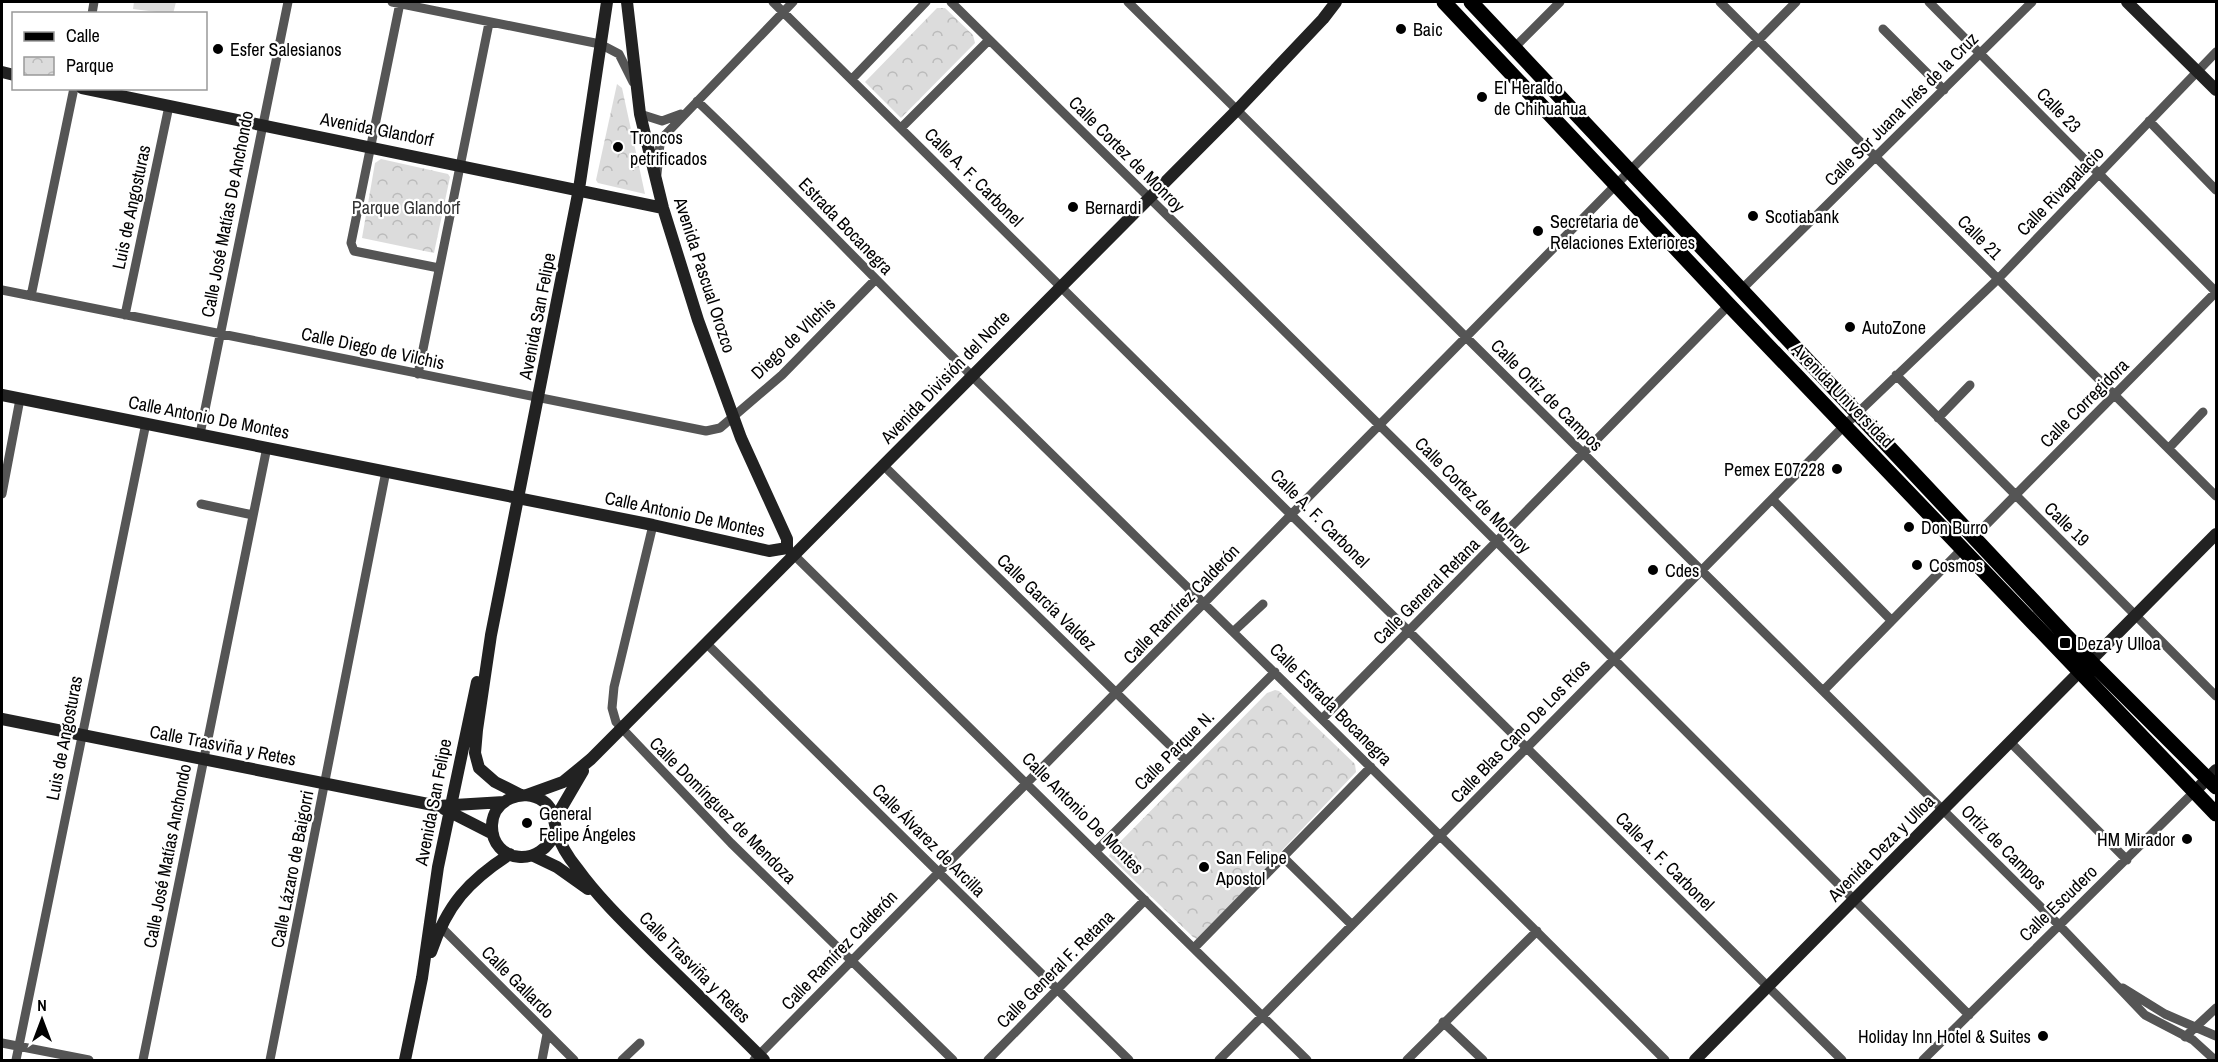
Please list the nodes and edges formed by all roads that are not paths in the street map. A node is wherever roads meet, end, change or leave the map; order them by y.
1 (288, 2) edge
2 (396, 2) edge
3 (607, 2) edge
4 (627, 2) edge
5 (773, 2) edge
6 (793, 2) edge
7 (927, 2) edge
8 (951, 2) edge
9 (1128, 2) edge
10 (1336, 2) edge
11 (1344, 2) edge
12 (1444, 2) edge
13 (1471, 2) edge
14 (1560, 2) edge
15 (1720, 2) edge
16 (1796, 2) edge
17 (1929, 2) edge
18 (2032, 2) edge
19 (2127, 2) edge
20 (783, 12) junction
21 (1323, 19) junction
22 (489, 22) junction
23 (1883, 29) dead end
24 (1759, 39) junction
25 (989, 40) junction
26 (600, 44) junction
27 (1515, 47) junction
28 (2217, 52) edge
29 (1981, 54) junction
30 (2197, 70) junction
31 (852, 80) junction
32 (74, 90) edge
33 (92, 90) edge
34 (1944, 90) junction
35 (2217, 90) edge
36 (638, 95) junction
37 (697, 101) junction
38 (169, 106) junction
39 (1237, 110) junction
40 (686, 111) junction
41 (640, 114) junction
42 (2149, 121) junction
43 (262, 124) junction
44 (901, 128) junction
45 (370, 147) junction
46 (1876, 157) junction
47 (461, 164) junction
48 (1630, 168) junction
49 (2099, 175) junction
50 (656, 181) junction
51 (1614, 184) junction
52 (579, 189) junction
53 (2217, 190) edge
54 (1148, 199) junction
55 (663, 208) junction
56 (439, 268) junction
57 (1998, 279) junction
58 (875, 280) junction
59 (1061, 286) junction
60 (1742, 289) junction
61 (2, 290) edge
62 (2217, 292) edge
63 (31, 296) junction
64 (1729, 305) junction
65 (125, 315) junction
66 (220, 334) junction
67 (1465, 336) junction
68 (418, 374) junction
69 (971, 375) junction
70 (1896, 375) junction
71 (1970, 385) dead end
72 (2, 395) edge
73 (2117, 395) junction
74 (20, 399) junction
75 (539, 399) junction
76 (2203, 412) dead end
77 (1858, 413) junction
78 (733, 417) junction
79 (1938, 418) junction
80 (146, 423) junction
81 (1845, 425) junction
82 (1379, 426) junction
83 (200, 434) junction
84 (267, 447) junction
85 (2169, 448) junction
86 (1583, 453) junction
87 (884, 466) junction
88 (386, 471) junction
89 (2, 494) edge
90 (2015, 496) junction
91 (2217, 496) edge
92 (519, 498) junction
93 (1772, 499) junction
94 (201, 504) dead end
95 (1292, 514) junction
96 (253, 515) junction
97 (653, 525) junction
98 (2217, 534) edge
99 (1969, 542) junction
100 (1497, 543) junction
101 (791, 552) junction
102 (1702, 571) junction
103 (1205, 603) junction
104 (1263, 604) dead end
105 (2135, 616) junction
106 (1891, 620) junction
107 (1234, 631) junction
108 (1409, 632) junction
109 (491, 635) junction
110 (706, 644) junction
111 (1614, 660) junction
112 (2085, 666) junction
113 (1275, 672) junction
114 (1823, 691) junction
115 (1117, 692) junction
116 (2217, 696) edge
117 (2, 719) edge
118 (1322, 719) junction
119 (620, 730) junction
120 (80, 735) junction
121 (2011, 742) junction
122 (1527, 748) junction
123 (202, 759) junction
124 (591, 759) junction
125 (1186, 761) junction
126 (1371, 767) junction
127 (2214, 778) edge
128 (1027, 782) junction
129 (326, 784) junction
130 (2195, 791) junction
131 (524, 795) junction
132 (504, 802) junction
133 (451, 808) junction
134 (1944, 811) junction
135 (2217, 814) edge
136 (555, 825) junction
137 (494, 834) junction
138 (1442, 835) junction
139 (1096, 851) junction
140 (510, 854) junction
141 (534, 856) junction
142 (1283, 857) junction
143 (2127, 860) junction
144 (939, 872) junction
145 (600, 899) junction
146 (1853, 899) junction
147 (1145, 900) junction
148 (1353, 925) junction
149 (440, 926) junction
150 (2061, 927) junction
151 (1537, 931) junction
152 (1194, 948) junction
153 (851, 961) junction
154 (422, 978) junction
155 (2116, 983) junction
156 (1769, 988) junction
157 (1057, 990) junction
158 (2217, 1008) edge
159 (1969, 1015) junction
160 (1263, 1017) junction
161 (1443, 1022) junction
162 (2199, 1026) junction
163 (547, 1034) junction
164 (2217, 1036) edge
165 (2185, 1037) junction
166 (2, 1043) edge
167 (640, 1043) dead end
168 (19, 1046) junction
169 (759, 1059) edge
170 (16, 1060) edge
171 (89, 1060) edge
172 (143, 1060) edge
173 (270, 1060) edge
174 (405, 1060) edge
175 (542, 1060) edge
176 (574, 1060) edge
177 (622, 1060) edge
178 (953, 1060) edge
179 (988, 1060) edge
180 (1129, 1060) edge
181 (1219, 1060) edge
182 (1307, 1060) edge
183 (1407, 1060) edge
184 (1483, 1060) edge
185 (1665, 1060) edge
186 (1695, 1060) edge
187 (1842, 1060) edge
188 (1923, 1060) edge
189 (2215, 1060) edge

1 - 43 street, Calle José Matías De Anchondo
2 - 22 street
2 - 45 street
3 - 26 main road, Avenida San Felipe
4 - 36 main road, Avenida Pascual Orozco
5 - 20 street, Calle A. F. Carbonel
6 - 20 street
7 - 31 street
8 - 25 street, Calle Cortez de Monroy
9 - 39 street, Calle Ortiz de Campos
10 - 21 main road, Avenida División del Norte
11 - 21 main road, Avenida División del Norte
12 - 51 main road, Avenida Universidad
13 - 27 main road, Avenida Universidad
14 - 27 street
15 - 24 street, Calle 21
16 - 24 street, Calle Ramírez Calderón
17 - 29 street, Calle 23
18 - 29 street, Calle Sor Juana Inés de la Cruz
19 - 30 main road
20 - 31 street, Calle A. F. Carbonel
20 - 37 street
21 - 39 main road, Avenida División del Norte
22 - 26 street
22 - 47 street
23 - 34 street
24 - 46 street, Calle 21
24 - 48 street, Calle Ramírez Calderón
25 - 44 street
25 - 54 street, Calle Cortez de Monroy
26 - 36 street
26 - 52 main road, Avenida San Felipe
27 - 48 main road, Avenida Universidad
28 - 30 street, Calle Rivapalacio
29 - 34 street, Calle Sor Juana Inés de la Cruz
29 - 49 street, Calle 23
30 - 35 main road
30 - 42 street, Calle Rivapalacio
31 - 44 street, Calle A. F. Carbonel
32 - 63 street
33 - 38 main road, Avenida Glandorf
34 - 46 street, Calle Sor Juana Inés de la Cruz
36 - 41 main road, Avenida Pascual Orozco
37 - 40 street
37 - 58 street, Estrada Bocanegra
38 - 43 main road, Avenida Glandorf
38 - 65 street, Luis de Angosturas
39 - 54 main road, Avenida División del Norte
39 - 67 street, Calle Ortiz de Campos
40 - 41 street
40 - 50 street
41 - 50 main road, Avenida Pascual Orozco
42 - 49 street, Calle Rivapalacio
42 - 53 street
43 - 45 main road, Avenida Glandorf
43 - 66 street, Calle José Matías De Anchondo
44 - 59 street, Calle A. F. Carbonel
45 - 47 main road, Avenida Glandorf
45 - 56 street
46 - 57 street, Calle 21
46 - 60 street, Calle Sor Juana Inés de la Cruz
47 - 52 main road, Avenida Glandorf
47 - 56 street
48 - 51 street, Calle Ramírez Calderón
48 - 60 main road, Avenida Universidad
49 - 57 street, Calle Rivapalacio
49 - 62 street, Calle 23
50 - 55 main road, Avenida Pascual Orozco
51 - 64 main road, Avenida Universidad
51 - 67 street, Calle Ramírez Calderón
52 - 55 main road, Avenida Glandorf
52 - 75 main road, Avenida San Felipe
54 - 59 main road, Avenida División del Norte
54 - 82 street, Calle Cortez de Monroy
55 - 78 main road, Avenida Pascual Orozco
56 - 68 street
57 - 70 street, Calle Rivapalacio
57 - 73 street, Calle 21
58 - 69 street, Estrada Bocanegra
58 - 78 street, Diego de VIlchis
59 - 69 main road, Avenida División del Norte
59 - 95 street, Calle A. F. Carbonel
60 - 77 main road, Avenida Universidad
61 - 63 street, Calle Diego de Vilchis
62 - 73 street, Calle Corregidora
63 - 65 street, Calle Diego de Vilchis
64 - 81 main road, Avenida Universidad
64 - 86 street, Calle General Retana
65 - 66 street, Calle Diego de Vilchis
66 - 68 street, Calle Diego de Vilchis
66 - 83 street, Calle José Matías De Anchondo
67 - 82 street, Calle Ramírez Calderón
67 - 86 street, Calle Ortiz de Campos
68 - 75 street, Calle Diego de Vilchis
69 - 87 main road, Avenida División del Norte
69 - 103 street, Calle Estrada Bocanegra
70 - 77 street, Calle Rivapalacio
70 - 79 street, Calle 19
71 - 79 street
72 - 74 main road, Calle Antonio De Montes
73 - 85 street, Calle 21
73 - 90 street, Calle Corregidora
74 - 80 main road, Calle Antonio De Montes
74 - 89 street
75 - 78 street, Calle Diego de Vilchis
75 - 92 main road, Avenida San Felipe
76 - 85 street
77 - 81 street, Calle Rivapalacio
77 - 99 main road, Avenida Universidad
78 - 101 main road, Avenida Pascual Orozco
79 - 90 street, Calle 19
80 - 83 main road, Calle Antonio De Montes
80 - 120 street, Luis de Angosturas
81 - 93 street, Calle Blas Cano De Los Ríos
81 - 99 main road, Avenida Universidad
82 - 95 street, Calle Ramírez Calderón
82 - 100 street, Calle Cortez de Monroy
83 - 84 main road, Calle Antonio De Montes
84 - 88 main road, Calle Antonio De Montes
84 - 96 street, Calle José Matías Anchondo
85 - 91 street, Calle 21
86 - 100 street, Calle General Retana
86 - 102 street, Calle Ortiz de Campos
87 - 101 main road, Avenida División del Norte
87 - 115 street, Calle García Valdez
88 - 92 main road, Calle Antonio De Montes
88 - 129 street, Calle Lázaro de Baigorri
90 - 99 street, Calle Corregidora
90 - 105 street, Calle 19
92 - 97 main road, Calle Antonio De Montes
92 - 109 main road, Avenida San Felipe
93 - 102 street, Calle Blas Cano De Los Ríos
93 - 106 street
94 - 96 street
95 - 103 street, Calle Ramírez Calderón
95 - 108 street, Calle A. F. Carbonel
96 - 123 street, Calle José Matías Anchondo
97 - 101 main road, Calle Antonio De Montes
97 - 119 street
98 - 105 main road, Avenida Deza y Ulloa
99 - 106 street, Calle Corregidora
99 - 112 main road, Avenida Universidad
100 - 108 street, Calle General Retana
100 - 111 street, Calle Cortez de Monroy
101 - 110 main road, Avenida División del Norte
101 - 128 street, Calle Antonio De Montes
102 - 111 street, Calle Blas Cano De Los Ríos
102 - 114 street, Calle Ortiz de Campos
103 - 107 street, Calle Estrada Bocanegra
103 - 115 street, Calle Ramírez Calderón
104 - 107 street
105 - 112 main road, Avenida Deza y Ulloa
105 - 116 street, Calle 19
106 - 114 street, Calle Corregidora
107 - 113 street, Calle Estrada Bocanegra
108 - 118 street, Calle General Retana
108 - 122 street, Calle A. F. Carbonel
109 - 131 main road, Avenida San Felipe
109 - 133 main road, Avenida San Felipe
110 - 119 main road, Avenida División del Norte
110 - 144 street, Calle Álvarez de Arcilla
111 - 122 street, Calle Blas Cano De Los Ríos
111 - 146 street, Calle Cortez de Monroy
112 - 121 main road, Avenida Deza y Ulloa
112 - 127 main road, Avenida Universidad
112 - 130 main road, Avenida Universidad
113 - 118 street, Calle Estrada Bocanegra
113 - 125 street, Calle Parque N.
114 - 134 street, Calle Ortiz de Campos
115 - 125 street, Calle García Valdez
115 - 128 street, Calle Ramírez Calderón
117 - 120 main road, Calle Trasviña y Retes
118 - 126 street, Calle Estrada Bocanegra
119 - 124 main road, Avenida División del Norte
119 - 153 street, Calle Domínguez de Mendoza
120 - 123 main road, Calle Trasviña y Retes
120 - 168 street, Luis de Angosturas
121 - 134 main road, Avenida Deza y Ulloa
121 - 143 street
122 - 138 street, Calle Blas Cano De Los Ríos
122 - 156 street, Calle A. F. Carbonel
123 - 129 main road, Calle Trasviña y Retes
123 - 172 street, Calle José Matías Anchondo
124 - 131 main road, Avenida División del Norte
124 - 136 main road, Avenida División del Norte
125 - 139 street, Calle Parque N.
126 - 138 street, Calle Estrada Bocanegra
126 - 142 street
127 - 130 main road, Calle Escudero
128 - 139 street, Calle Antonio De Montes
128 - 144 street, Calle Ramírez Calderón
129 - 133 main road, Calle Trasviña y Retes
129 - 173 street, Calle Lázaro de Baigorri
130 - 135 main road, Avenida Universidad
130 - 143 street, Calle Escudero
131 - 132 main road
131 - 136 main road
132 - 133 main road, Calle Trasviña y Retes
132 - 137 main road
133 - 137 main road, Calle Trasviña y Retes
133 - 154 main road, Avenida San Felipe
134 - 146 main road, Avenida Deza y Ulloa
134 - 150 street, Ortiz de Campos
136 - 141 main road
136 - 145 main road, Calle Trasviña y Retes
137 - 140 main road
138 - 148 street, Calle Blas Cano De Los Ríos
138 - 151 street, Calle Estrada Bocanegra
139 - 147 street, Calle Antonio De Montes
140 - 141 main road
140 - 149 main road, Avenida San Felipe
141 - 145 main road, Calle Trasviña y Retes
142 - 148 street
142 - 152 street
143 - 150 street, Calle Escudero
144 - 153 street, Calle Ramírez Calderón
144 - 157 street, Calle Álvarez de Arcilla
145 - 169 main road, Calle Trasviña y Retes
146 - 156 main road, Avenida Deza y Ulloa
146 - 159 street, Calle Cortez de Monroy
147 - 152 street, Calle Antonio De Montes
147 - 157 street, Calle General F. Retana
148 - 160 street, Calle Blas Cano De Los Ríos
149 - 154 main road, Avenida San Felipe
149 - 163 street, Calle Gallardo
150 - 155 street, Ortiz de Campos
150 - 159 street, Calle Escudero
151 - 161 street
151 - 185 street, Calle Estrada Bocanegra
152 - 160 street, Calle Antonio De Montes
153 - 169 street, Calle Ramírez Calderón
153 - 178 street, Calle Domínguez de Mendoza
154 - 174 main road, Avenida San Felipe
155 - 162 street, Ortiz de Campos
155 - 165 street, Ortiz de Campos
156 - 186 main road, Avenida Deza y Ulloa
156 - 187 street, Calle A. F. Carbonel
157 - 179 street, Calle General F. Retana
157 - 180 street, Calle Álvarez de Arcilla
158 - 162 street
159 - 188 street, Calle Escudero
160 - 181 street, Calle Blas Cano De Los Ríos
160 - 182 street, Calle Antonio De Montes
161 - 183 street
161 - 184 street
162 - 164 street, Ortiz de Campos
162 - 165 street
163 - 175 street
163 - 176 street, Calle Gallardo
165 - 189 street, Ortiz de Campos
166 - 168 street
167 - 177 street
168 - 170 street, Luis de Angosturas
168 - 171 street

